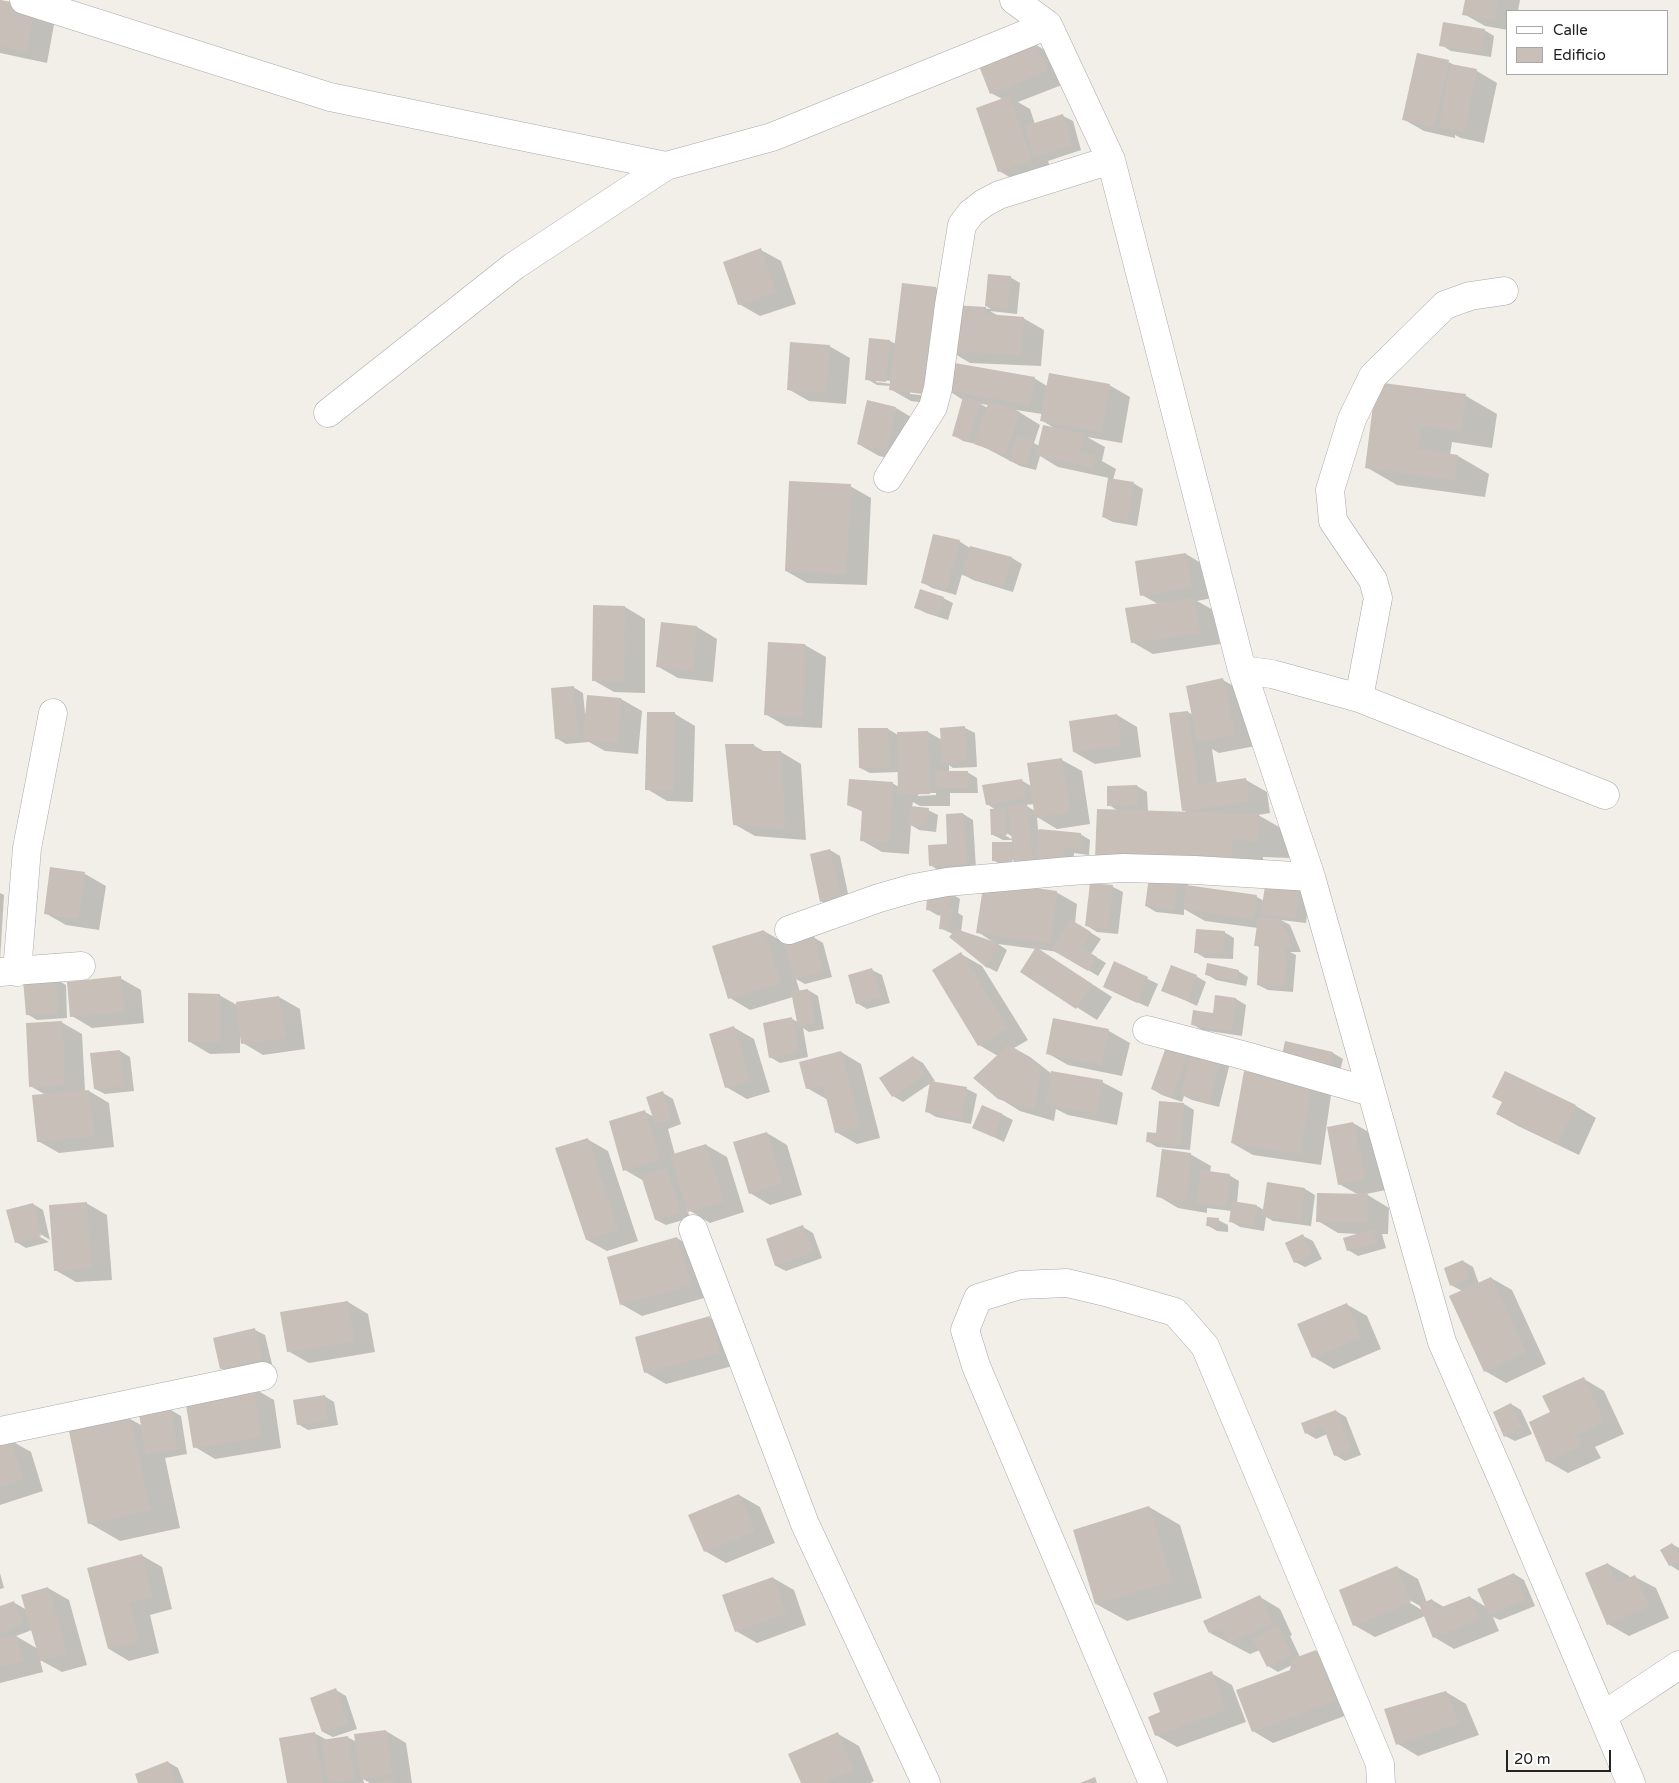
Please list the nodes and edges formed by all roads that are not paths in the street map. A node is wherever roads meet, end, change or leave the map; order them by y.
1 (24, 0) edge
2 (1014, 0) edge
3 (1048, 25) junction
4 (1111, 160) junction
5 (666, 166) junction
6 (1504, 290) dead end
7 (328, 413) dead end
8 (888, 478) dead end
9 (1242, 670) junction
10 (1360, 698) junction
11 (53, 713) dead end
12 (1605, 795) dead end
13 (1311, 878) junction
14 (789, 930) dead end
15 (80, 966) dead end
16 (8, 972) edge
17 (1147, 1030) dead end
18 (1372, 1092) junction
19 (693, 1229) dead end
20 (263, 1376) dead end
21 (0, 1431) edge
22 (1679, 1665) edge
23 (1604, 1715) junction
24 (926, 1783) edge
25 (1153, 1783) edge
26 (1381, 1783) edge
27 (1632, 1783) edge

1 - 5 street
2 - 3 street
3 - 4 street
3 - 5 street
4 - 8 street
4 - 9 street
5 - 7 street
6 - 10 street
9 - 10 street
9 - 13 street
10 - 12 street
11 - 16 street
13 - 14 street
13 - 18 street
15 - 16 street
17 - 18 street
18 - 23 street
19 - 24 street
20 - 21 street
22 - 23 street
23 - 27 street
25 - 26 street

